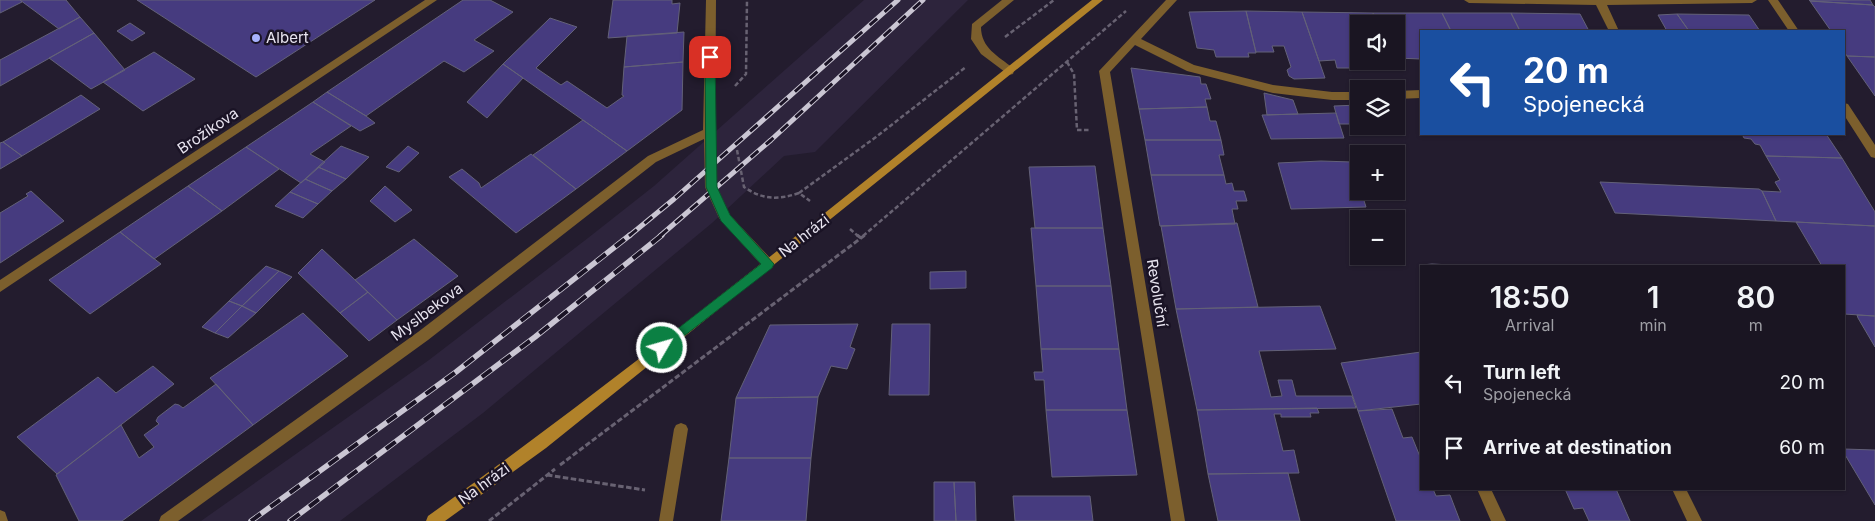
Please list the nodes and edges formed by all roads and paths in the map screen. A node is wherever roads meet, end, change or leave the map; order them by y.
1 (432, 0) edge
2 (711, 0) edge
3 (746, 0) edge
4 (1009, 0) edge
5 (1054, 0) edge
6 (1098, 0) edge
7 (1172, 0) edge
8 (1468, 0) edge
9 (1752, 0) edge
10 (1773, 0) edge
11 (1534, 1) edge
12 (1600, 2) junction
13 (1131, 6) dead end
14 (1614, 30) edge
15 (1793, 30) edge
16 (1134, 40) junction
17 (986, 51) junction
18 (1067, 62) junction
19 (1009, 71) junction
20 (730, 93) dead end
21 (1420, 94) edge
22 (1405, 95) edge
23 (1350, 96) edge
24 (1845, 109) edge
25 (1114, 131) junction
26 (709, 132) junction
27 (736, 142) dead end
28 (1875, 154) edge
29 (799, 192) junction
30 (831, 215) junction
31 (861, 238) junction
32 (768, 264) junction
33 (0, 287) edge
34 (681, 430) dead end
35 (546, 475) junction
36 (1484, 490) edge
37 (1680, 490) edge
38 (670, 494) junction
39 (0, 517) edge
40 (1, 521) edge
41 (166, 521) edge
42 (433, 521) edge
43 (489, 521) edge
44 (666, 521) edge
45 (1178, 521) edge
46 (1499, 521) edge
47 (1695, 521) edge

1 - 33 street, Brožíkova
2 - 26 street
3 - 20 path
4 - 17 street
5 - 17 path
6 - 19 main road, Na hrázi
7 - 16 street
8 - 11 street
9 - 12 street
10 - 15 street
11 - 12 street
12 - 14 street
13 - 18 path
16 - 23 street
16 - 25 street, Revoluční
17 - 19 street
17 - 29 path
18 - 25 path
18 - 31 path
19 - 30 main road, Na hrázi
21 - 22 street
24 - 28 street
25 - 45 street, Revoluční
26 - 32 street
26 - 41 street, Myslbekova
27 - 29 path
29 - 30 path
30 - 31 path
30 - 32 main road, Na hrázi
31 - 35 path
32 - 42 main road, Na hrázi
34 - 38 street
35 - 38 path
35 - 43 path
36 - 46 street
37 - 47 street
38 - 44 street
39 - 40 street

